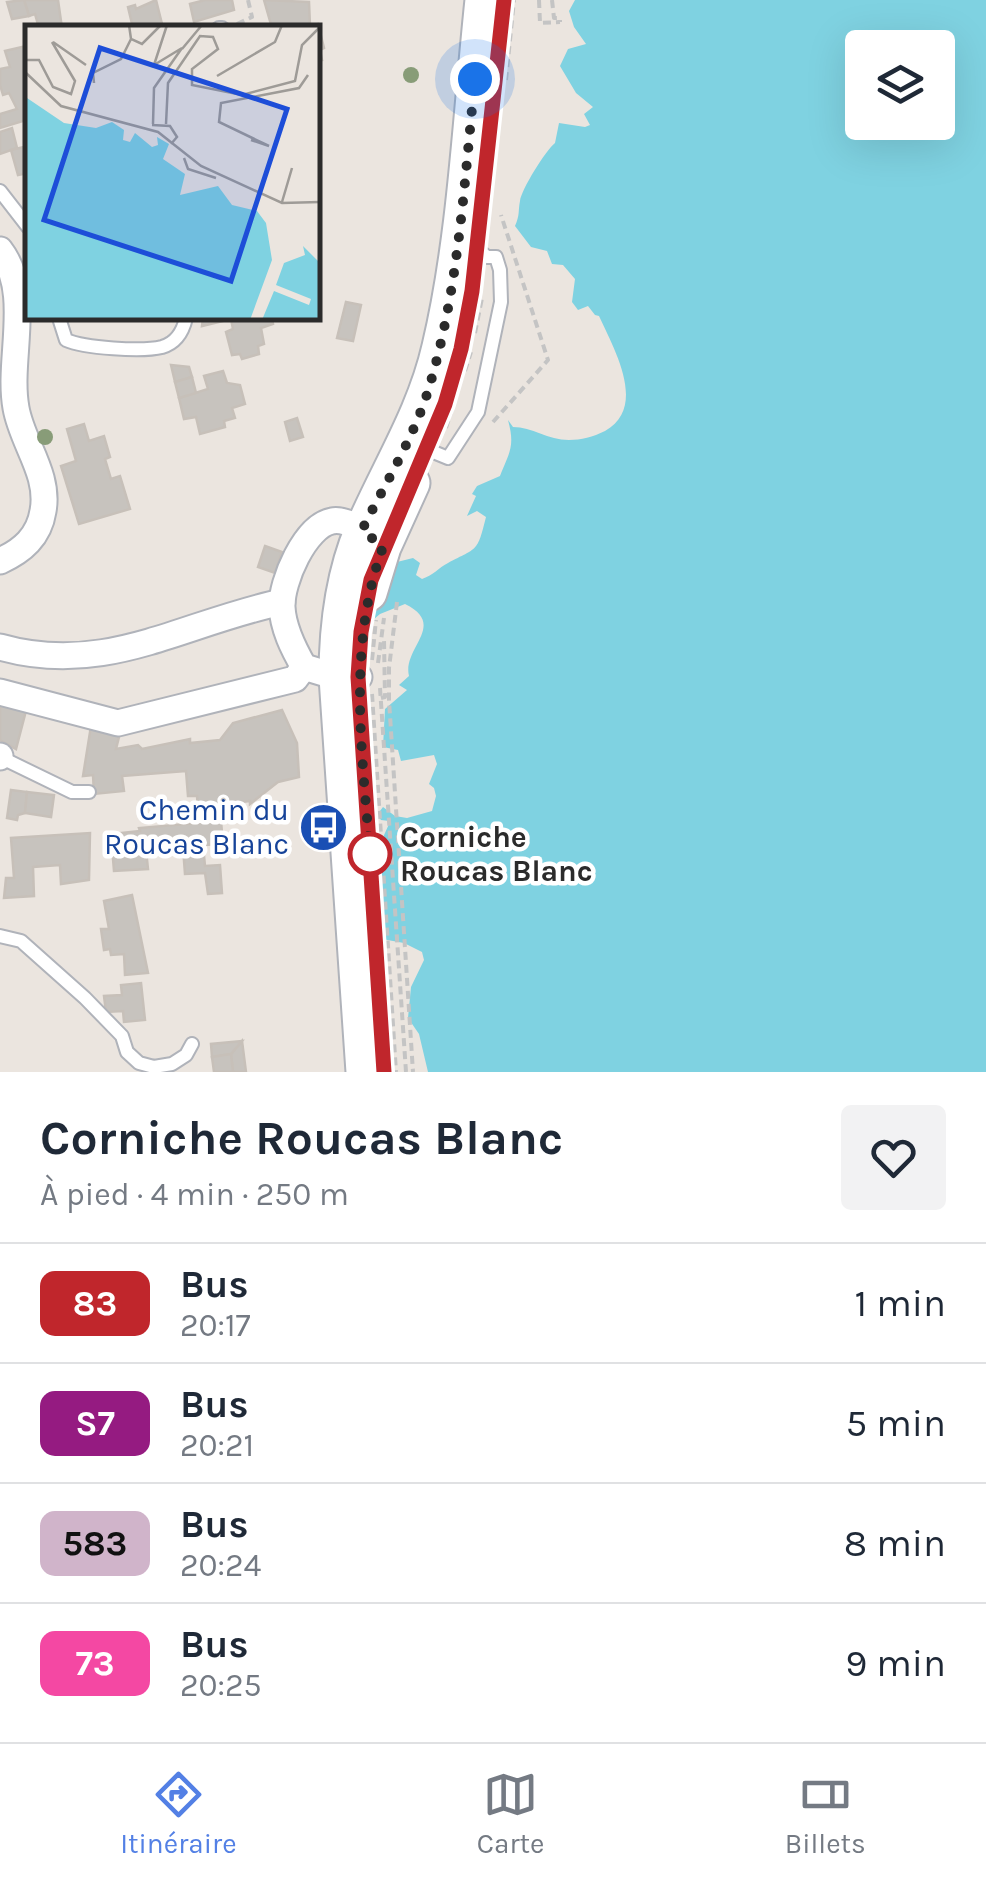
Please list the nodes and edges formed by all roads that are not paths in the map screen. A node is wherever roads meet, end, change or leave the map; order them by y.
1 (484, 0) edge
2 (504, 0) edge
3 (0, 192) edge
4 (25, 223) edge
5 (0, 250) edge
6 (59, 320) edge
7 (186, 320) edge
8 (378, 538) junction
9 (0, 561) edge
10 (282, 602) junction
11 (0, 647) edge
12 (354, 680) junction
13 (0, 692) edge
14 (0, 756) edge
15 (89, 792) dead end
16 (0, 936) edge
17 (192, 1044) dead end
18 (364, 1072) edge
19 (384, 1072) edge

1 - 8 main road
2 - 8 main road
3 - 4 lane
5 - 9 street
6 - 7 lane
8 - 10 street
8 - 12 main road
8 - 12 main road
10 - 11 street
10 - 12 street
12 - 13 street
12 - 18 main road
12 - 19 main road
14 - 15 lane
16 - 17 lane

